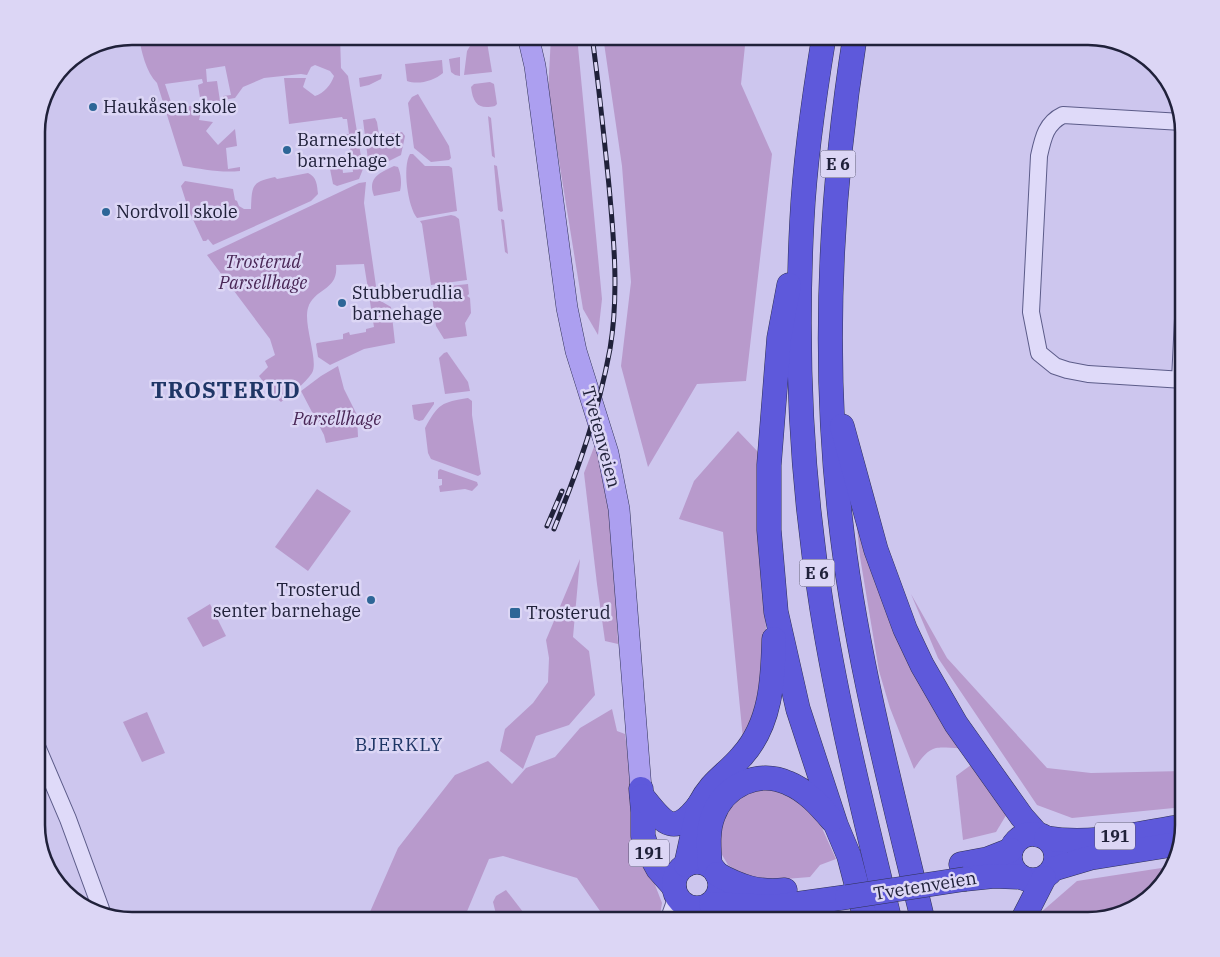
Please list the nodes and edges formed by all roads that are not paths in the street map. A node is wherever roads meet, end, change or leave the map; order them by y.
1 (530, 45) edge
2 (536, 45) edge
3 (823, 45) edge
4 (854, 45) edge
5 (535, 66) junction
6 (1174, 122) edge
7 (802, 218) junction
8 (1175, 380) edge
9 (831, 388) junction
10 (776, 612) junction
11 (45, 766) edge
12 (642, 799) junction
13 (704, 809) junction
14 (836, 825) junction
15 (1175, 827) edge
16 (1042, 837) junction
17 (1172, 845) edge
18 (1011, 850) junction
19 (714, 870) junction
20 (963, 872) junction
21 (1039, 875) junction
22 (846, 889) junction
23 (688, 892) edge
24 (99, 905) edge
25 (1027, 911) edge
26 (674, 912) edge
27 (864, 912) edge
28 (888, 912) edge
29 (921, 912) edge

1 - 5 main road, Tvetenveien
2 - 5 main road, Tvetenveien
3 - 7 highway, E 6
4 - 9 highway, E 6
5 - 12 main road, Tvetenveien
6 - 8 street
7 - 10 highway, E 6
7 - 28 highway, E 6
9 - 16 highway
9 - 29 highway, E 6
10 - 13 highway, E 6
10 - 14 highway, E 6
11 - 24 street
12 - 13 highway, E 6
12 - 23 highway, Tvetenveien / 191
13 - 14 highway, E 6
13 - 19 highway
13 - 23 highway, E 6
14 - 27 highway, E 6
15 - 16 highway, 191
16 - 18 highway, 191
16 - 21 highway
17 - 21 highway, 191
18 - 20 highway, Tvetenveien / 191
18 - 21 highway
19 - 22 highway, Tvetenveien / 191
19 - 23 highway, Tvetenveien / 191
19 - 23 highway
20 - 21 highway, Tvetenveien / 191
20 - 22 highway, Tvetenveien / 191, bridge
21 - 25 highway
22 - 23 highway, Tvetenveien / 191
23 - 26 street

